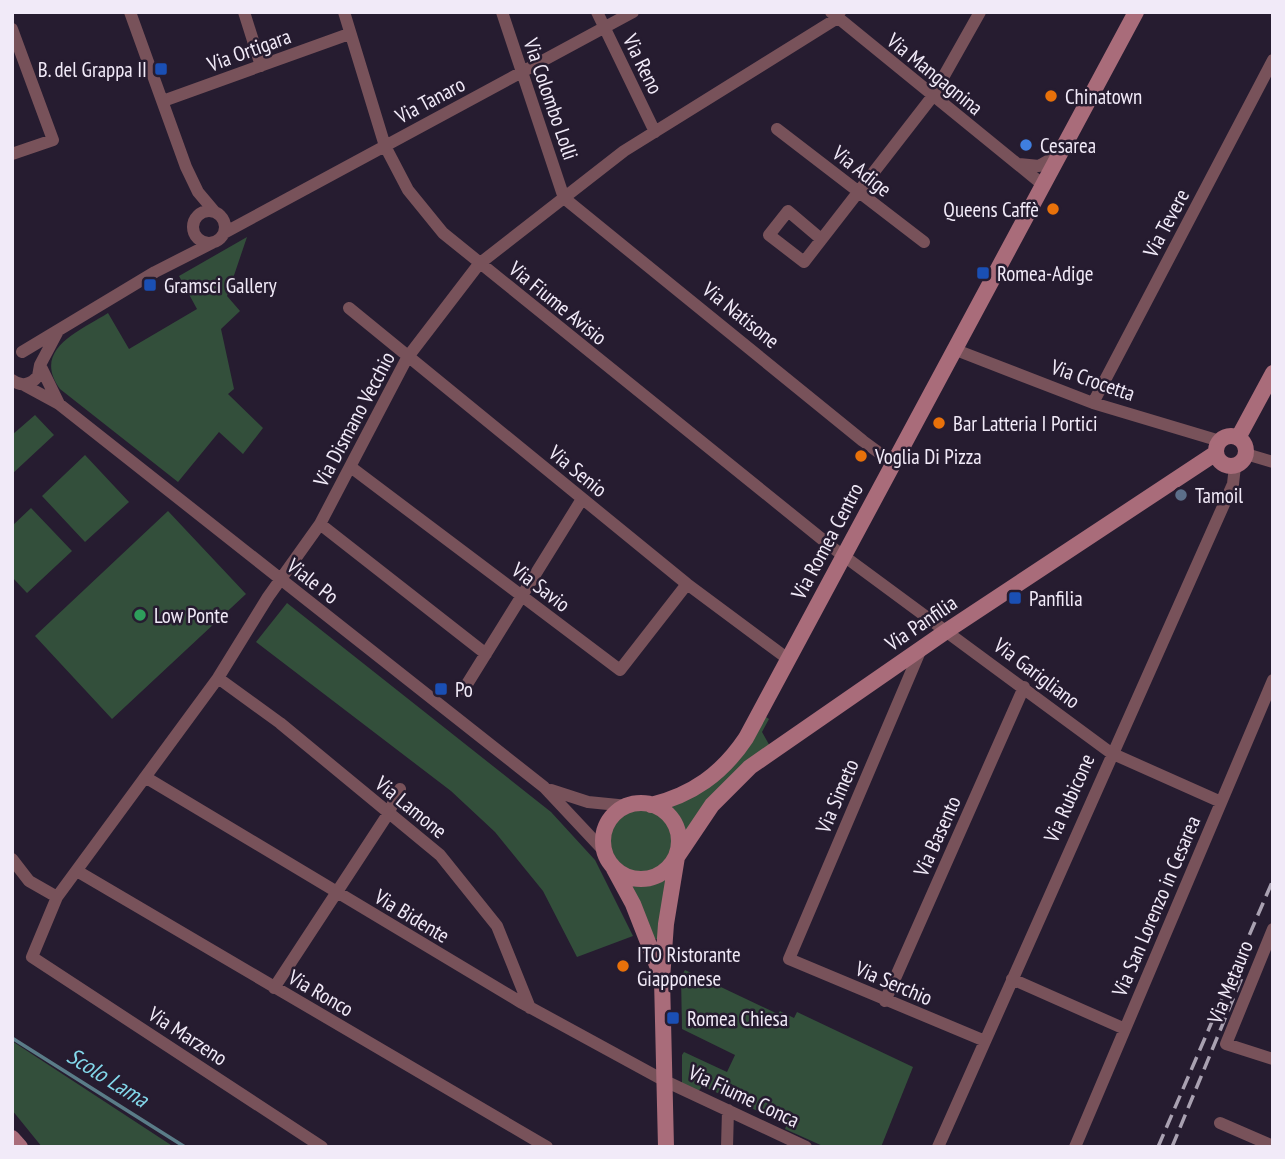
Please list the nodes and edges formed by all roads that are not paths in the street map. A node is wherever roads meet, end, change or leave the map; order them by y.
1 (130, 12) edge
2 (244, 12) edge
3 (344, 12) edge
4 (502, 12) edge
5 (597, 12) edge
6 (633, 12) edge
7 (980, 12) edge
8 (1136, 12) edge
9 (836, 14) edge
10 (604, 28) junction
11 (13, 34) edge
12 (349, 34) junction
13 (1273, 60) edge
14 (261, 66) junction
15 (520, 73) junction
16 (932, 97) junction
17 (163, 101) junction
18 (777, 129) dead end
19 (655, 132) junction
20 (385, 146) junction
21 (12, 154) edge
22 (1058, 155) junction
23 (1017, 164) junction
24 (186, 167) junction
25 (1046, 177) junction
26 (857, 191) junction
27 (564, 198) junction
28 (216, 213) junction
29 (196, 216) junction
30 (244, 220) junction
31 (193, 230) junction
32 (219, 237) junction
33 (821, 239) dead end
34 (924, 242) dead end
35 (479, 264) junction
36 (155, 272) junction
37 (349, 308) dead end
38 (58, 331) junction
39 (957, 350) junction
40 (17, 354) edge
41 (407, 358) junction
42 (40, 365) junction
43 (1273, 373) edge
44 (15, 382) edge
45 (1093, 403) junction
46 (59, 404) junction
47 (1238, 438) junction
48 (1218, 447) junction
49 (1240, 460) junction
50 (1273, 462) edge
51 (893, 463) junction
52 (352, 468) junction
53 (582, 499) junction
54 (320, 524) junction
55 (842, 554) junction
56 (279, 580) junction
57 (687, 584) junction
58 (521, 596) junction
59 (948, 631) junction
60 (921, 649) junction
61 (486, 654) junction
62 (788, 659) junction
63 (218, 678) junction
64 (1273, 680) edge
65 (1024, 687) junction
66 (464, 689) dead end
67 (1111, 753) junction
68 (145, 777) junction
69 (544, 788) junction
70 (400, 789) dead end
71 (1221, 802) junction
72 (651, 805) junction
73 (628, 806) junction
74 (388, 814) junction
75 (604, 851) junction
76 (677, 858) junction
77 (12, 859) edge
78 (613, 867) junction
79 (77, 871) junction
80 (336, 894) junction
81 (57, 897) junction
82 (1273, 929) edge
83 (33, 957) joint
84 (789, 959) joint
85 (662, 979) junction
86 (1012, 979) junction
87 (274, 988) junction
88 (885, 1001) junction
89 (530, 1008) junction
90 (1125, 1029) junction
91 (985, 1041) junction
92 (1273, 1059) edge
93 (664, 1081) junction
94 (728, 1110) junction
95 (1220, 1123) dead end
96 (12, 1138) edge
97 (1273, 1146) edge
98 (20, 1147) edge
99 (321, 1147) edge
100 (547, 1147) edge
101 (666, 1147) edge
102 (727, 1147) edge
103 (806, 1147) edge
104 (939, 1147) edge
105 (1075, 1147) edge

1 - 17 street
2 - 14 street
3 - 12 street, Via Fiume Avisio
4 - 15 street, Via Colombo Lolli
5 - 10 street, Via Reno
6 - 10 street, Via Tanaro
7 - 16 street
8 - 22 street, Via Romea Centro
9 - 16 street, Via Mangagnina
9 - 19 street, Via Dismano Vecchio
10 - 15 street, Via Tanaro
10 - 19 street, Via Reno
11 - 21 street
12 - 14 street, Via Ortigara
12 - 20 street, Via Fiume Avisio
13 - 45 street, Via Tevere
14 - 17 street, Via Ortigara
15 - 20 street, Via Tanaro
15 - 27 street, Via Colombo Lolli
16 - 23 street, Via Mangagnina
16 - 26 street
17 - 24 street
18 - 26 street, Via Adige
19 - 27 street, Via Dismano Vecchio
20 - 30 street, Via Tanaro
20 - 35 street, Via Fiume Avisio
22 - 23 street
22 - 25 street, Via Romea Centro
23 - 25 street, Via Mangagnina
24 - 28 street
24 - 29 street
25 - 39 street, Via Romea Centro
26 - 33 street
26 - 34 street, Via Adige
27 - 35 street, Via Dismano Vecchio
27 - 51 street, Via Natisone
28 - 29 street
28 - 30 street
28 - 32 street
29 - 31 street
30 - 32 street, Via Tanaro
31 - 32 street
31 - 36 street
32 - 36 street, Via Tanaro
35 - 41 street, Via Dismano Vecchio
35 - 55 street, Via Fiume Avisio
36 - 38 street
37 - 41 street, Via Senio
38 - 40 street
38 - 42 street
39 - 45 street, Via Crocetta
39 - 51 street, Via Romea Centro
40 - 42 street
41 - 52 street, Via Dismano Vecchio
41 - 53 street, Via Senio
42 - 44 street
42 - 46 street, Viale Po
43 - 47 street
44 - 46 street, Viale Po
45 - 48 street, Via Crocetta
46 - 56 street, Viale Po
47 - 48 street
47 - 49 street
48 - 49 street
48 - 59 street, Via Panfilia
49 - 50 street
49 - 67 street, Via Rubicone
51 - 55 street, Via Romea Centro
52 - 54 street, Via Dismano Vecchio
52 - 58 street, Via Savio
53 - 57 street, Via Senio
53 - 58 street
54 - 56 street, Via Dismano Vecchio
54 - 61 street
55 - 59 street, Via Garigliano
55 - 62 street, Via Romea Centro
56 - 63 street, Via Dismano Vecchio
56 - 69 street, Viale Po
57 - 58 street, Via Savio
57 - 62 street, Via Senio
58 - 61 street
59 - 60 street, Via Panfilia
59 - 65 street, Via Garigliano
60 - 76 street, Via Panfilia
60 - 84 street, Via Simeto
61 - 66 street
62 - 72 street, Via Romea Centro
63 - 68 street, Via Dismano Vecchio
63 - 74 street, Via Lamone
64 - 71 street, Via San Lorenzo in Cesarea
65 - 67 street, Via Garigliano
65 - 88 street, Via Basento
67 - 71 street, Via Garigliano
67 - 86 street, Via Rubicone
68 - 79 street, Via Dismano Vecchio
68 - 80 street, Via Bidente
69 - 73 street, Viale Po
69 - 75 street, Viale Po
70 - 74 street
71 - 90 street, Via San Lorenzo in Cesarea
72 - 73 street
72 - 76 street
73 - 75 street
74 - 80 street
74 - 89 street, Via Lamone
75 - 78 street
76 - 78 street
76 - 85 street
77 - 81 street
78 - 85 street
79 - 81 street, Via Dismano Vecchio
79 - 87 street, Via Ronco
80 - 87 street
80 - 89 street, Via Bidente
81 - 83 street, Via Dismano Vecchio
82 - 92 street, Via Metauro
83 - 99 street, Via Marzeno
84 - 88 street, Via Serchio
85 - 93 street
86 - 90 street
86 - 91 street, Via Rubicone
87 - 100 street, Via Ronco
88 - 91 street, Via Serchio
89 - 93 street, Via Bidente
90 - 105 street, Via San Lorenzo in Cesarea
91 - 104 street, Via Rubicone
93 - 94 street, Via Fiume Conca
93 - 101 street
94 - 102 street
94 - 103 street, Via Fiume Conca
95 - 97 street
96 - 98 street

